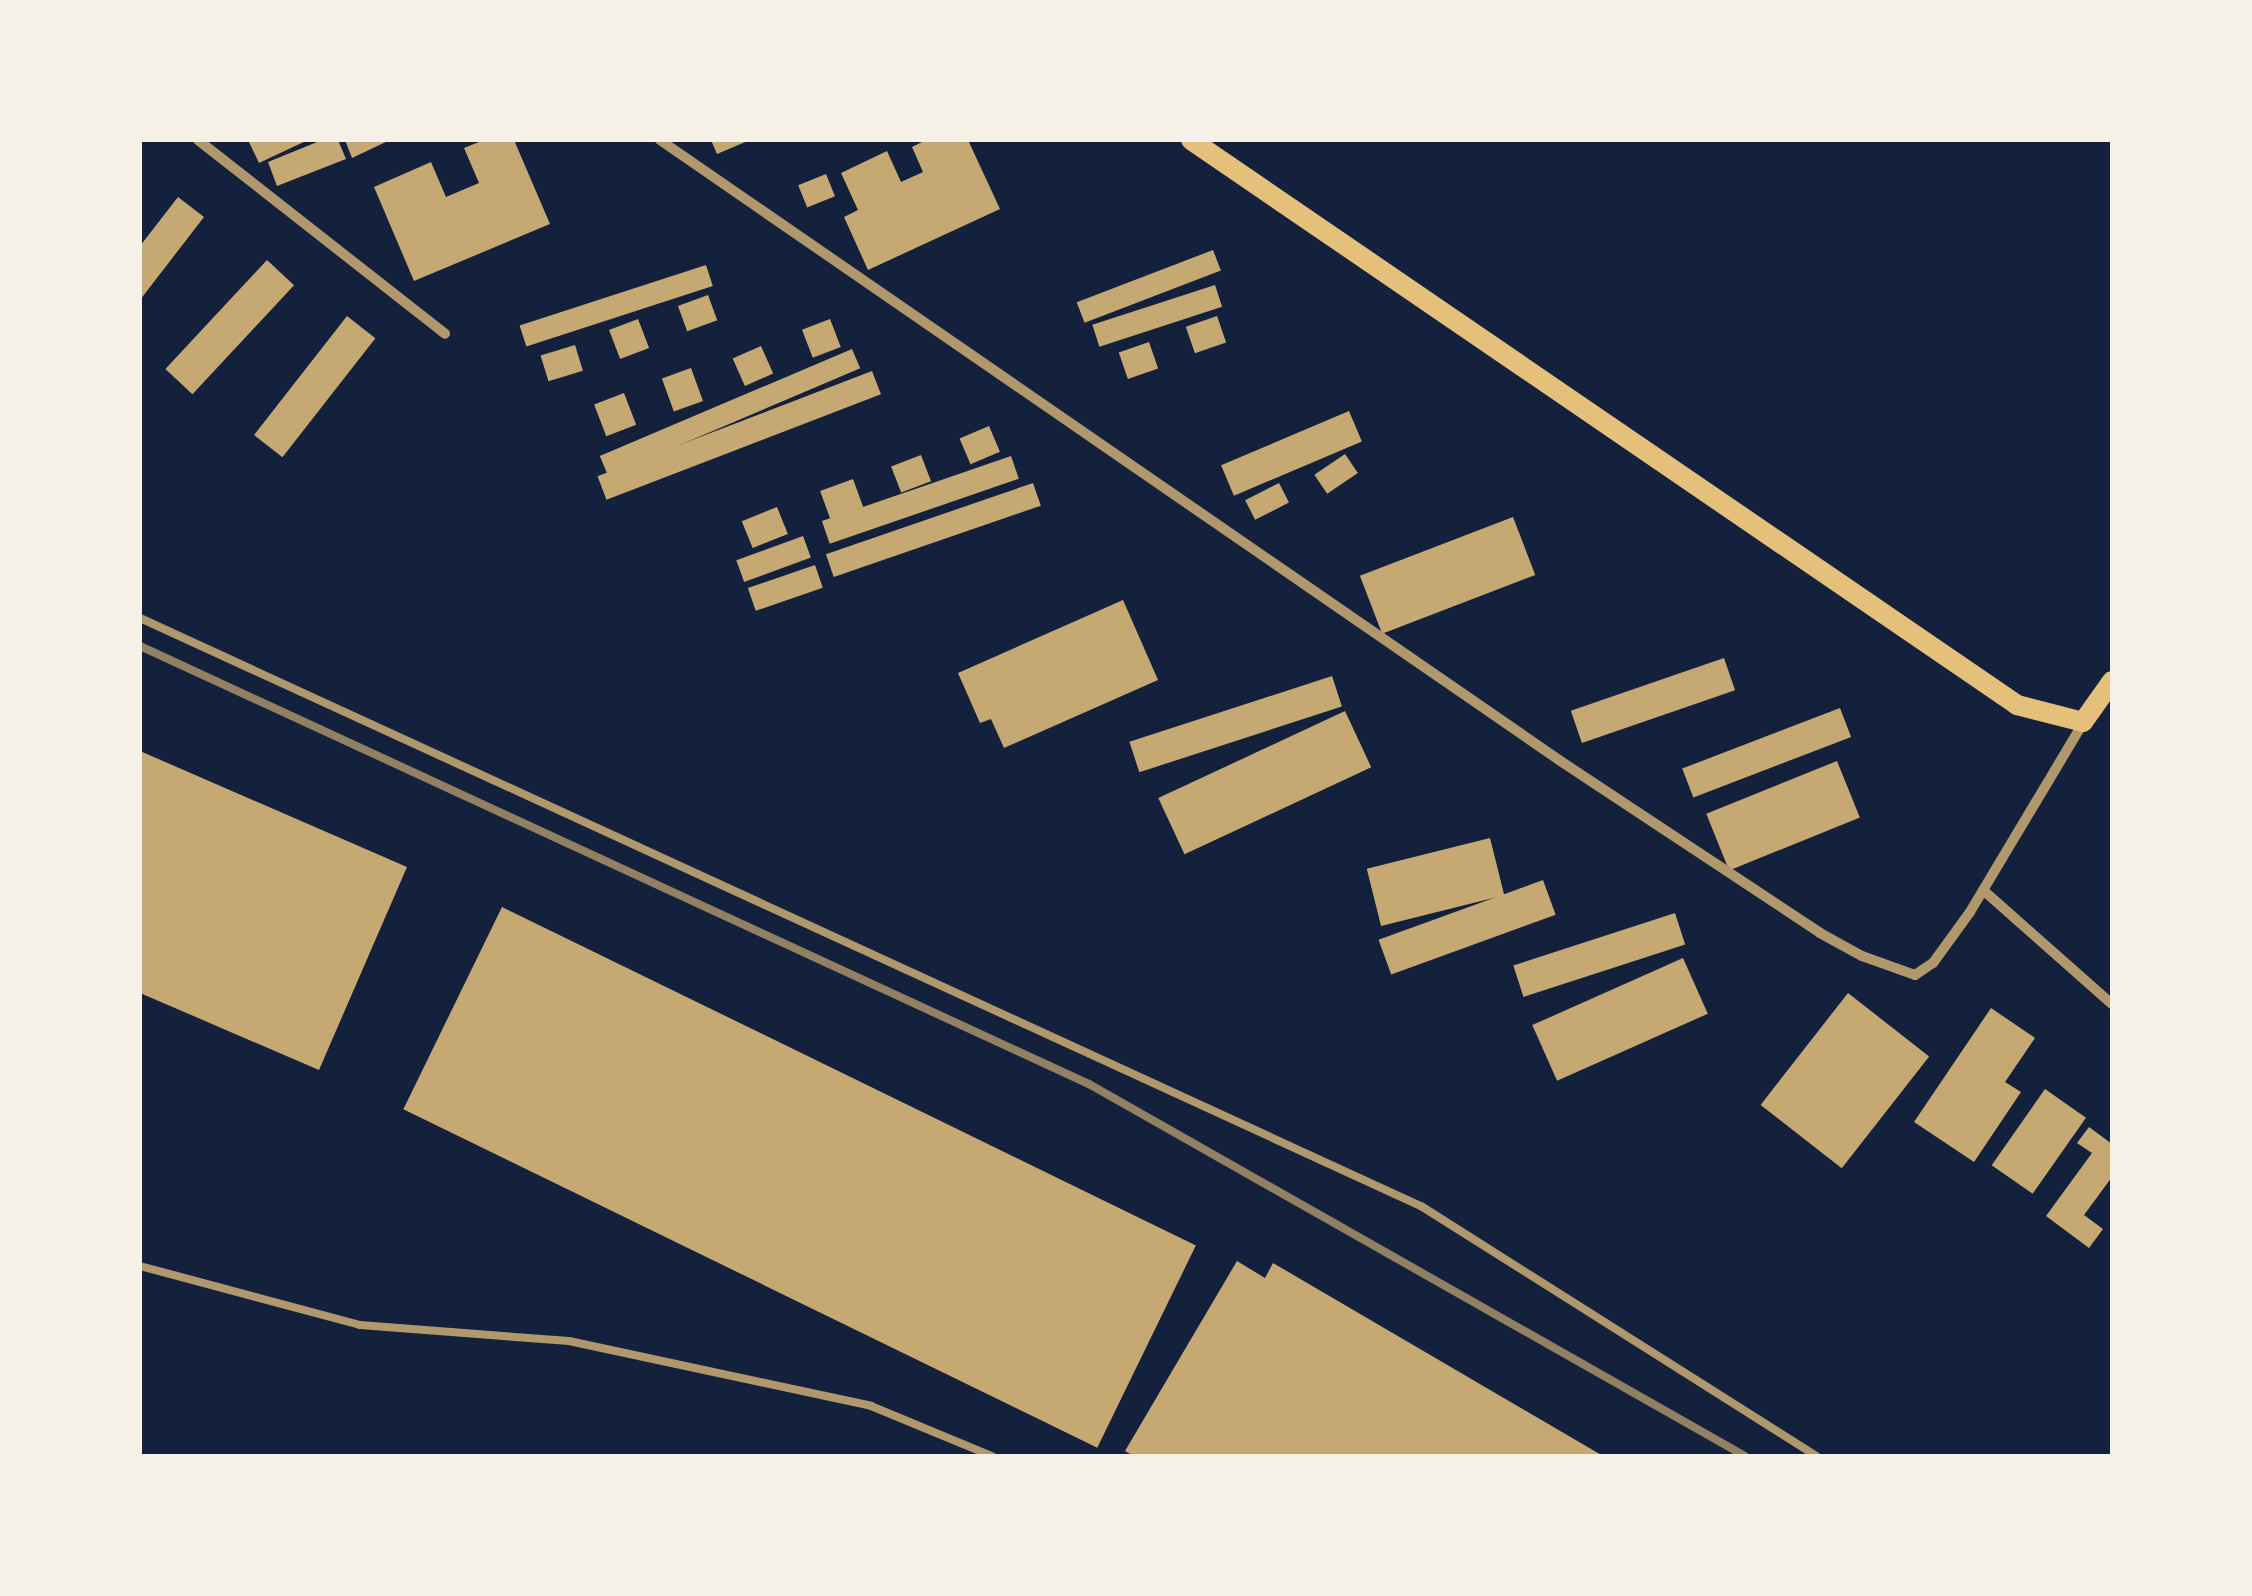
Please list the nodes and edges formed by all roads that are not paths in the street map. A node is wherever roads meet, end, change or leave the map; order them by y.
1 (198, 140) edge
2 (660, 140) edge
3 (1191, 140) edge
4 (445, 334) dead end
5 (140, 618) edge
6 (2112, 681) edge
7 (2083, 722) junction
8 (1983, 890) junction
9 (2112, 1004) edge
10 (140, 1266) edge
11 (992, 1456) edge
12 (1817, 1456) edge

1 - 4 street
2 - 8 street
3 - 7 main road
5 - 12 lane
6 - 7 main road
7 - 8 street
8 - 9 street
10 - 11 lane

